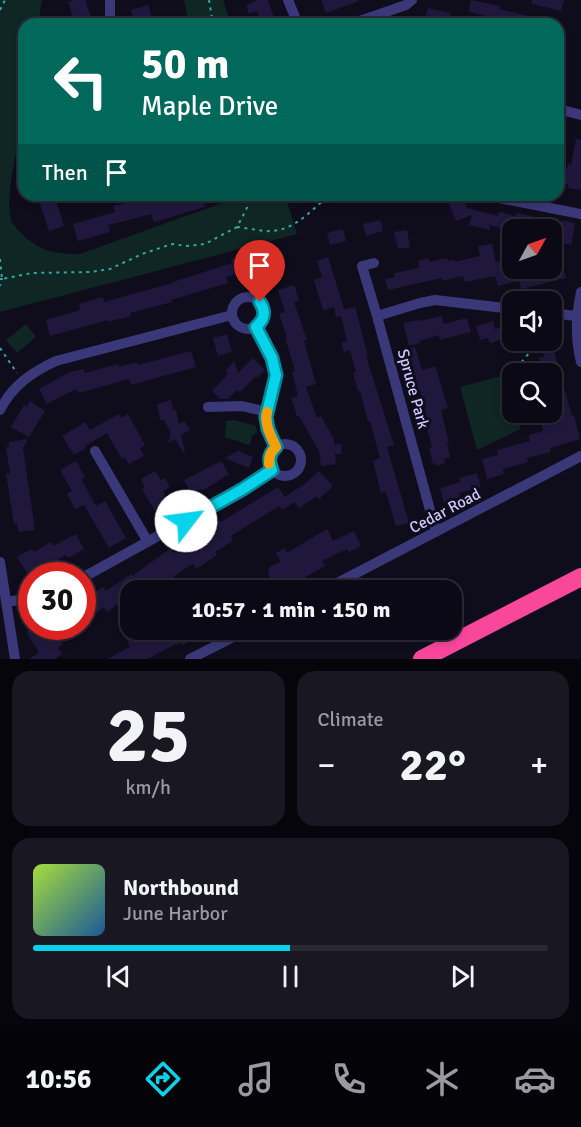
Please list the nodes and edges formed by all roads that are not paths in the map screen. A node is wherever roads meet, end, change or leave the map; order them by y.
1 (110, 0) edge
2 (288, 0) edge
3 (412, 0) edge
4 (110, 18) edge
5 (296, 18) edge
6 (368, 18) edge
7 (564, 110) edge
8 (581, 114) edge
9 (515, 201) edge
10 (581, 214) edge
11 (374, 263) dead end
12 (581, 292) edge
13 (502, 308) edge
14 (562, 314) edge
15 (232, 315) junction
16 (377, 316) junction
17 (576, 316) junction
18 (256, 327) junction
19 (581, 362) edge
20 (208, 407) dead end
21 (0, 410) edge
22 (267, 412) junction
23 (276, 447) junction
24 (95, 451) dead end
25 (581, 456) edge
26 (272, 470) junction
27 (436, 532) junction
28 (148, 542) junction
29 (0, 562) edge
30 (96, 570) edge
31 (581, 577) edge
32 (343, 580) edge
33 (18, 600) edge
34 (6, 602) junction
35 (227, 640) edge
36 (15, 659) edge
37 (190, 659) edge
38 (422, 659) edge

1 - 4 street
2 - 5 street
3 - 6 street
7 - 8 street
9 - 10 street
11 - 16 street, Spruce Park
12 - 17 street
13 - 16 street
14 - 17 street
15 - 18 street
15 - 18 street
15 - 21 street
16 - 27 street, Spruce Park
17 - 19 street
18 - 22 street
20 - 22 street
22 - 23 street
23 - 26 street
23 - 26 street
24 - 28 street
25 - 27 street, Cedar Road
26 - 28 street
27 - 32 street, Cedar Road
28 - 30 street
29 - 34 street
31 - 38 highway
33 - 34 street
34 - 36 street
35 - 37 street

